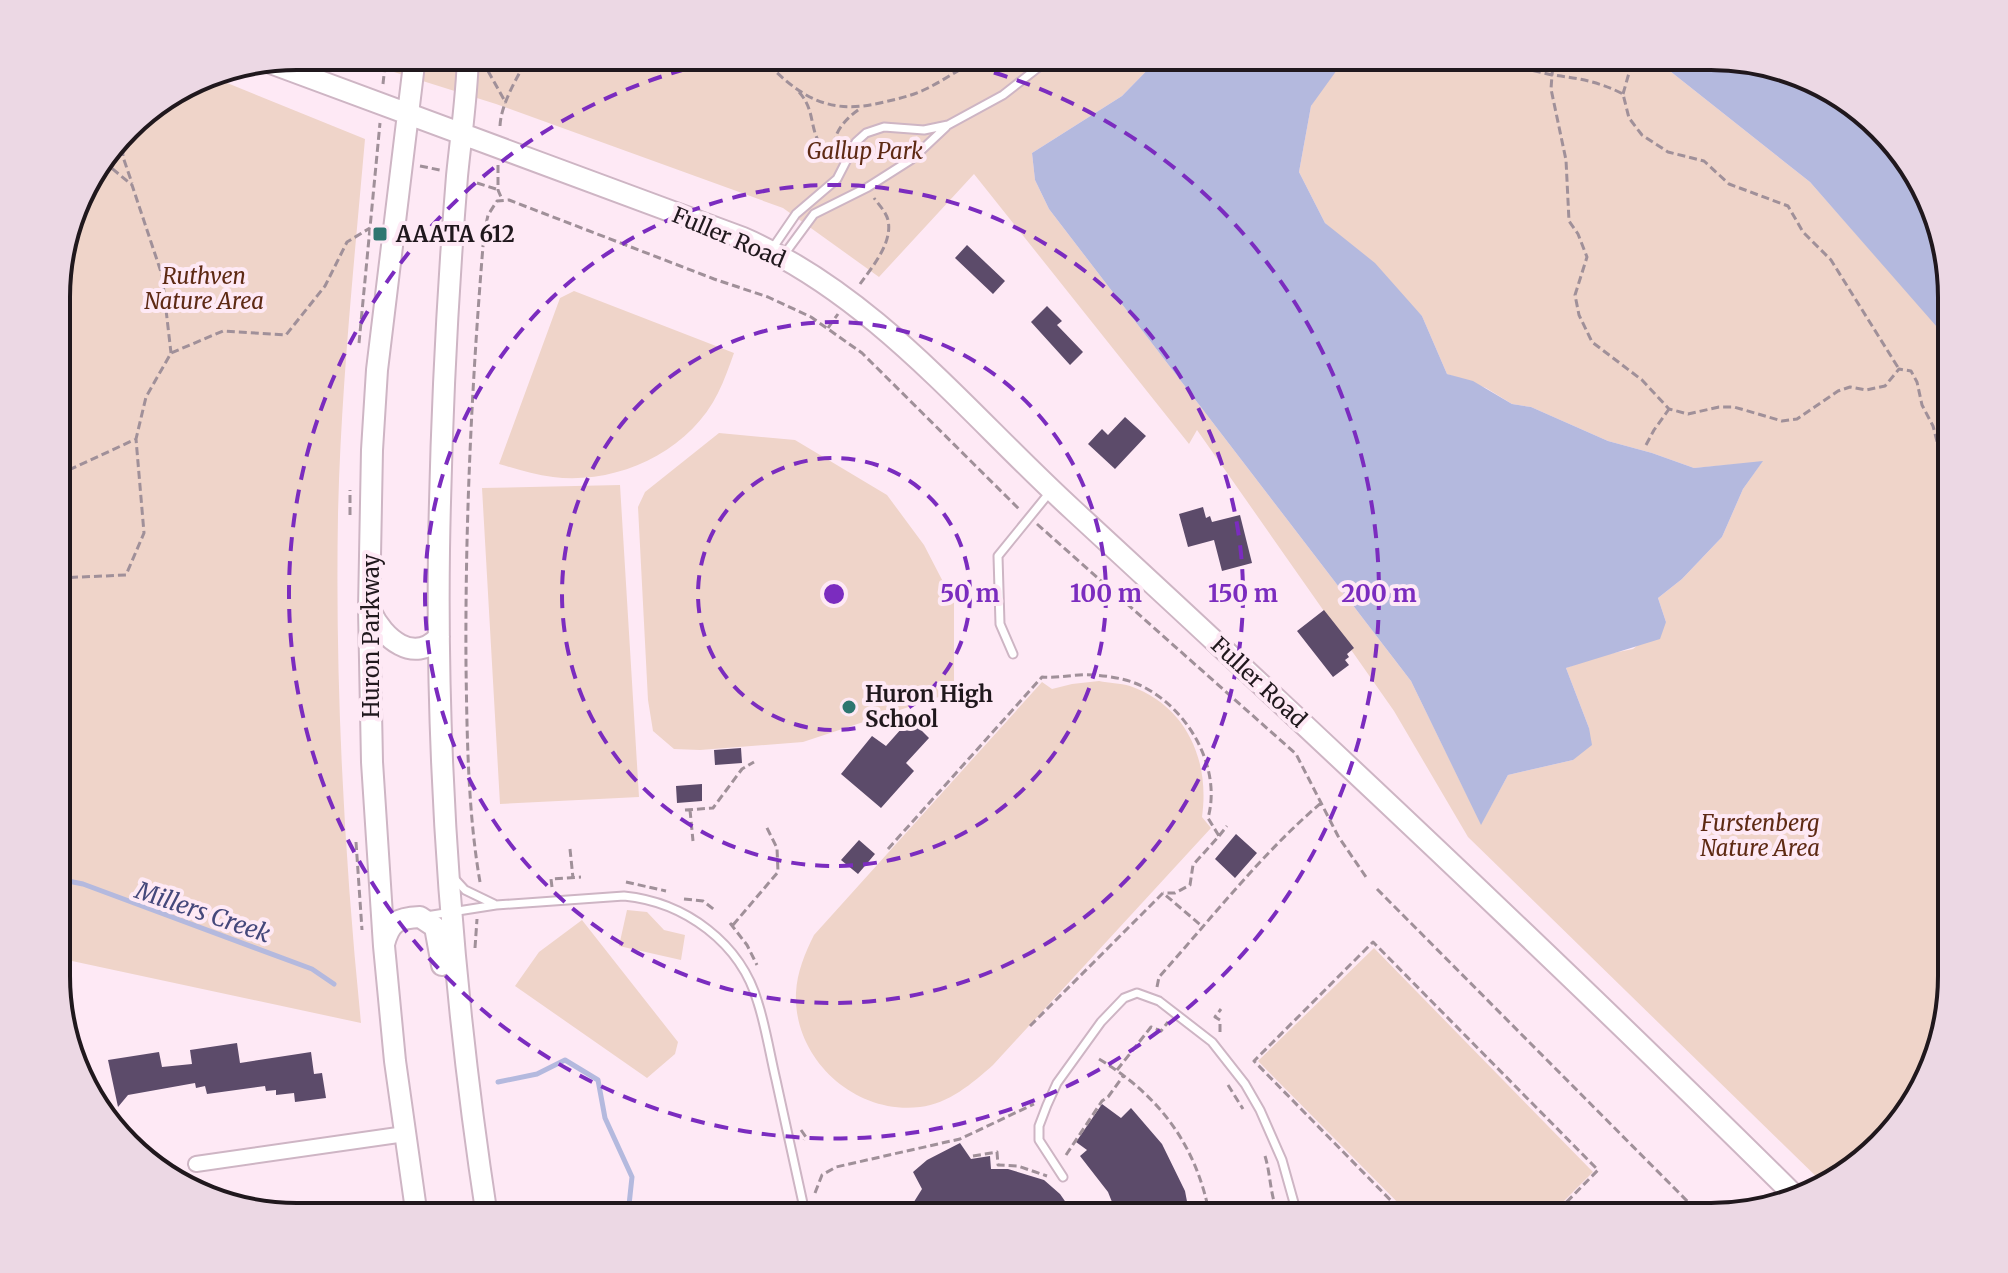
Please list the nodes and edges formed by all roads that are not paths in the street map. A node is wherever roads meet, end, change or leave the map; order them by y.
1 (291, 70) edge
2 (422, 70) edge
3 (460, 70) edge
4 (1035, 70) edge
5 (409, 114) junction
6 (948, 125) junction
7 (462, 133) junction
8 (776, 255) junction
9 (1051, 491) junction
10 (369, 609) junction
11 (439, 637) junction
12 (1013, 654) dead end
13 (447, 865) junction
14 (496, 905) junction
15 (450, 913) junction
16 (420, 917) junction
17 (384, 946) junction
18 (464, 1048) junction
19 (405, 1134) junction
20 (196, 1164) dead end
21 (1063, 1177) dead end
22 (1788, 1189) edge
23 (415, 1203) edge
24 (485, 1203) edge
25 (803, 1203) edge
26 (1294, 1203) edge

1 - 5 main road, Fuller Road
2 - 5 main road, Huron Parkway
3 - 7 main road
4 - 6 lane
5 - 7 main road, Fuller Road
5 - 10 main road, Huron Parkway
6 - 8 lane
6 - 8 lane
7 - 8 main road, Fuller Road
7 - 11 main road
8 - 9 main road, Fuller Road
9 - 12 lane
9 - 22 main road, Fuller Road
10 - 11 main road
10 - 17 main road, Huron Parkway
11 - 13 main road
13 - 14 lane
13 - 15 main road
14 - 15 lane
14 - 25 lane
15 - 16 lane
15 - 18 main road
16 - 17 main road
16 - 18 main road
17 - 19 main road, Huron Parkway
18 - 24 main road
19 - 20 street
19 - 23 main road, Huron Parkway
21 - 26 lane

